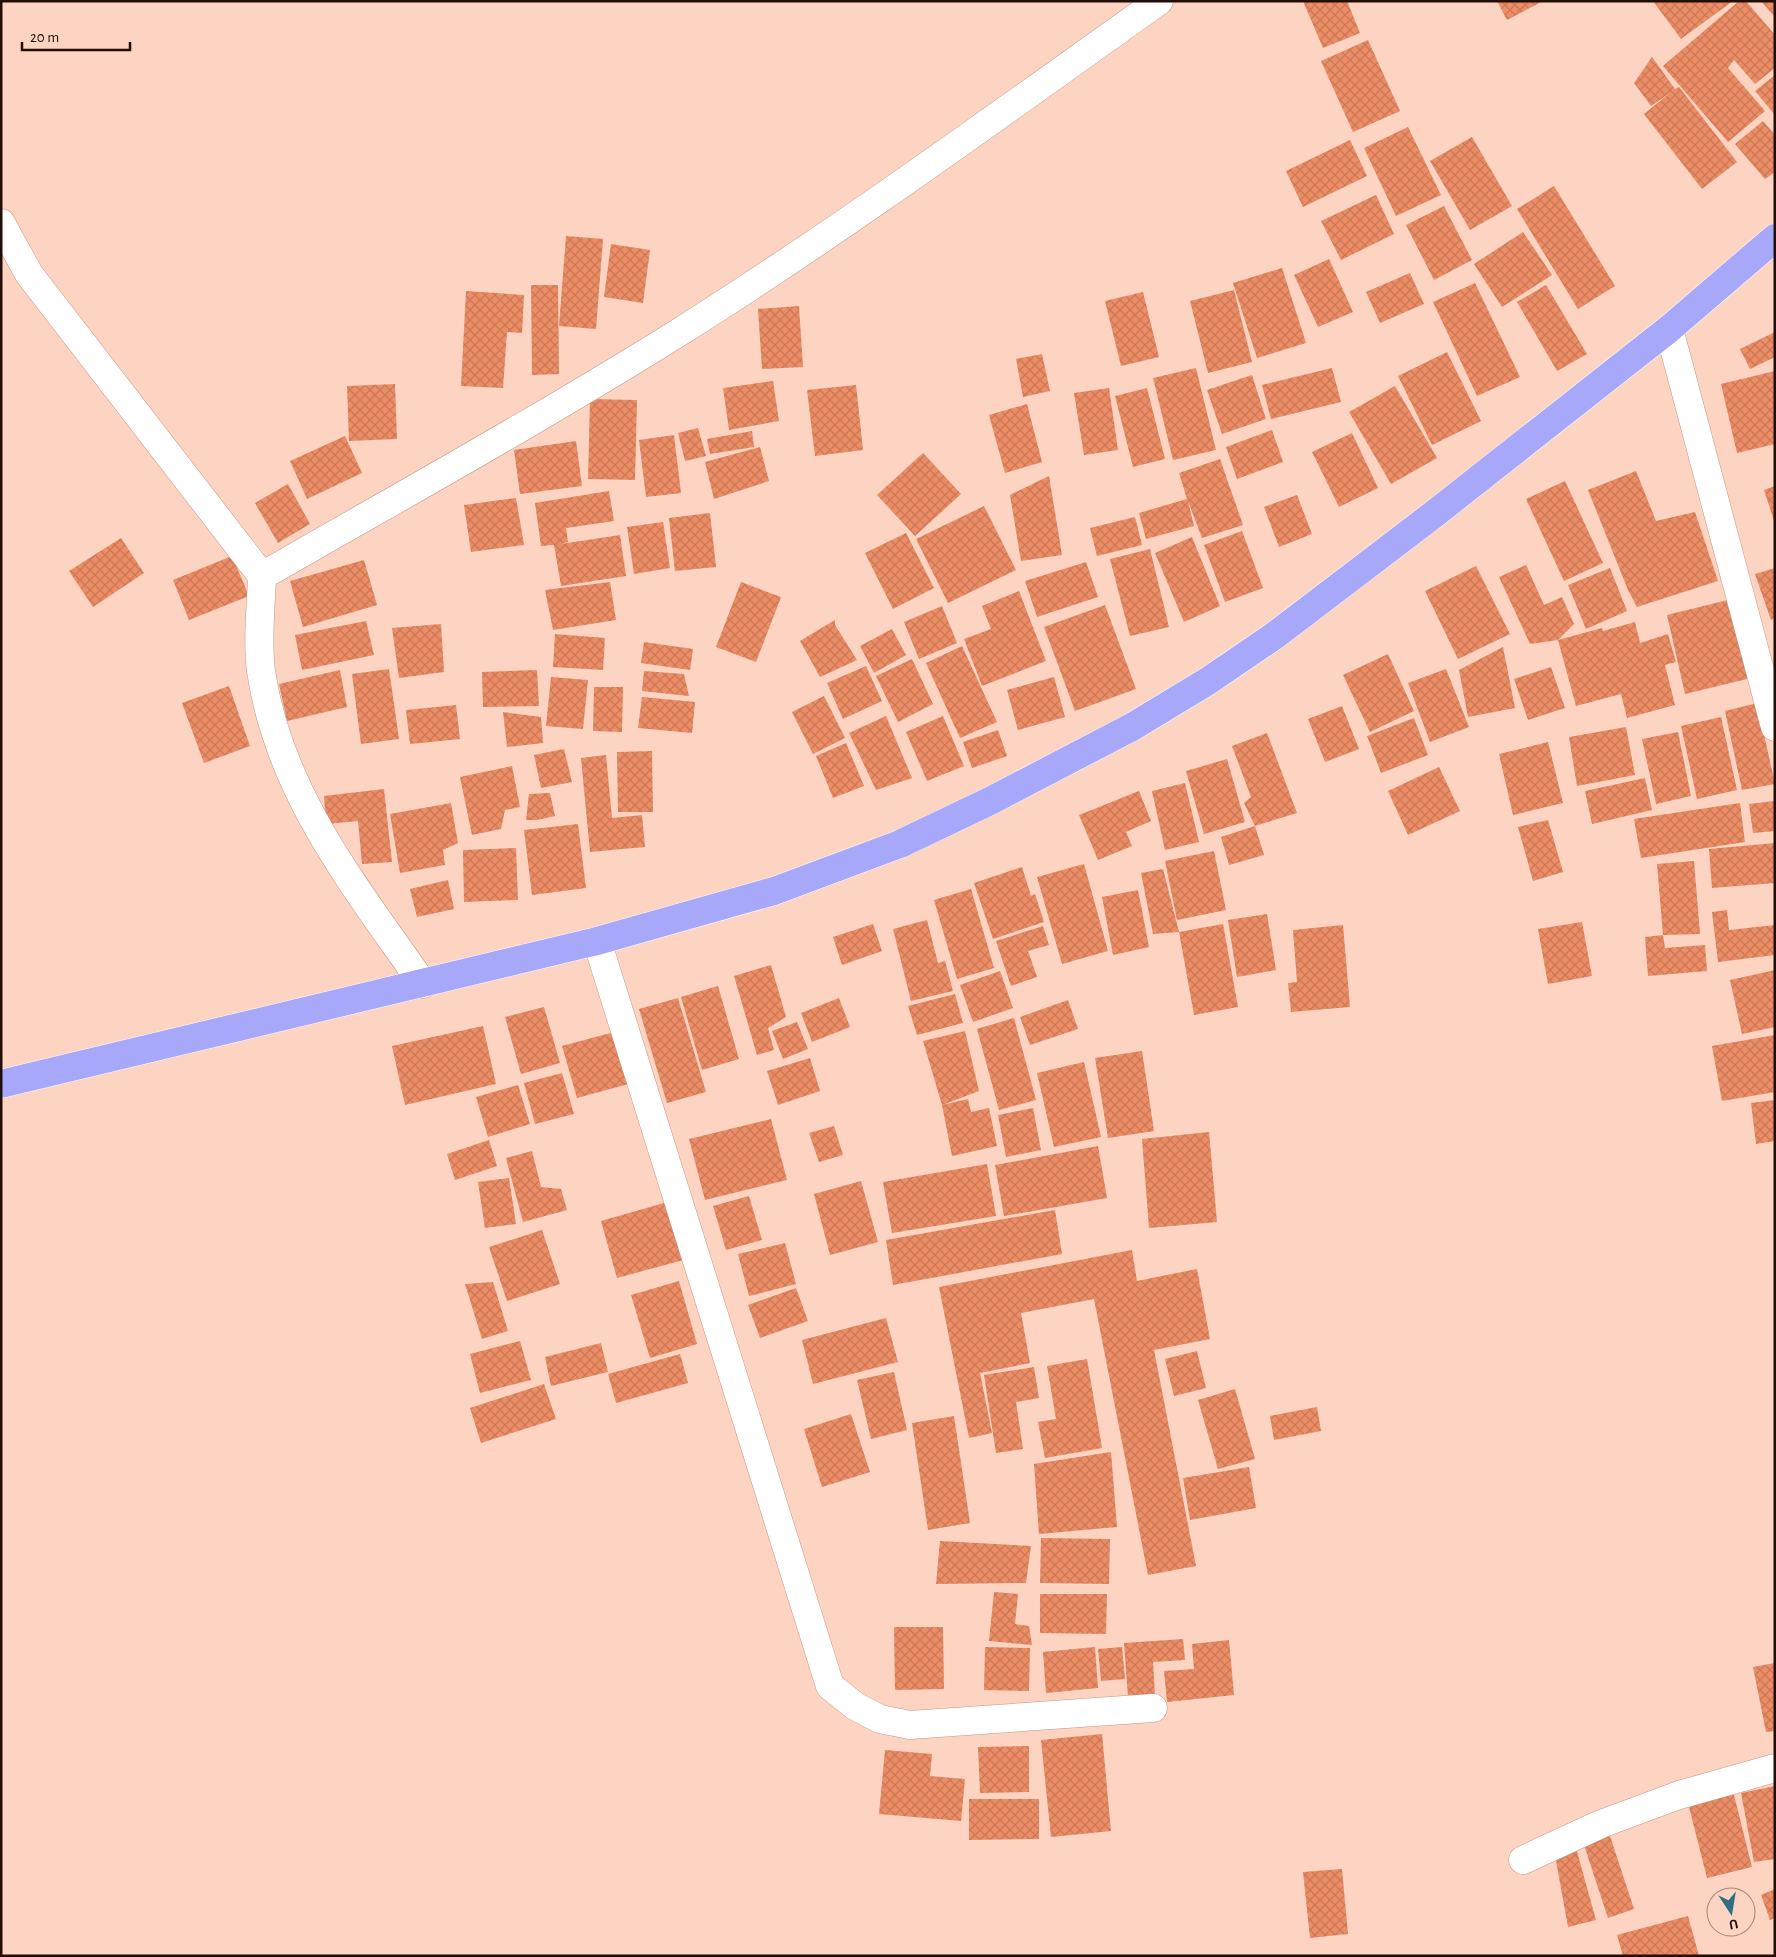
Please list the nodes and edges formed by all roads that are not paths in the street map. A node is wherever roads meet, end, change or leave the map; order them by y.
1 (1159, 1) edge
2 (1, 223) edge
3 (1775, 238) edge
4 (1668, 329) junction
5 (262, 576) junction
6 (1775, 727) edge
7 (597, 941) junction
8 (423, 984) junction
9 (1, 1084) edge
10 (1153, 1708) dead end
11 (1775, 1768) edge
12 (1523, 1860) dead end

1 - 5 street
2 - 5 street
3 - 4 highway
4 - 6 street
4 - 7 highway
5 - 8 street
7 - 8 highway
7 - 10 street
8 - 9 highway
11 - 12 street

